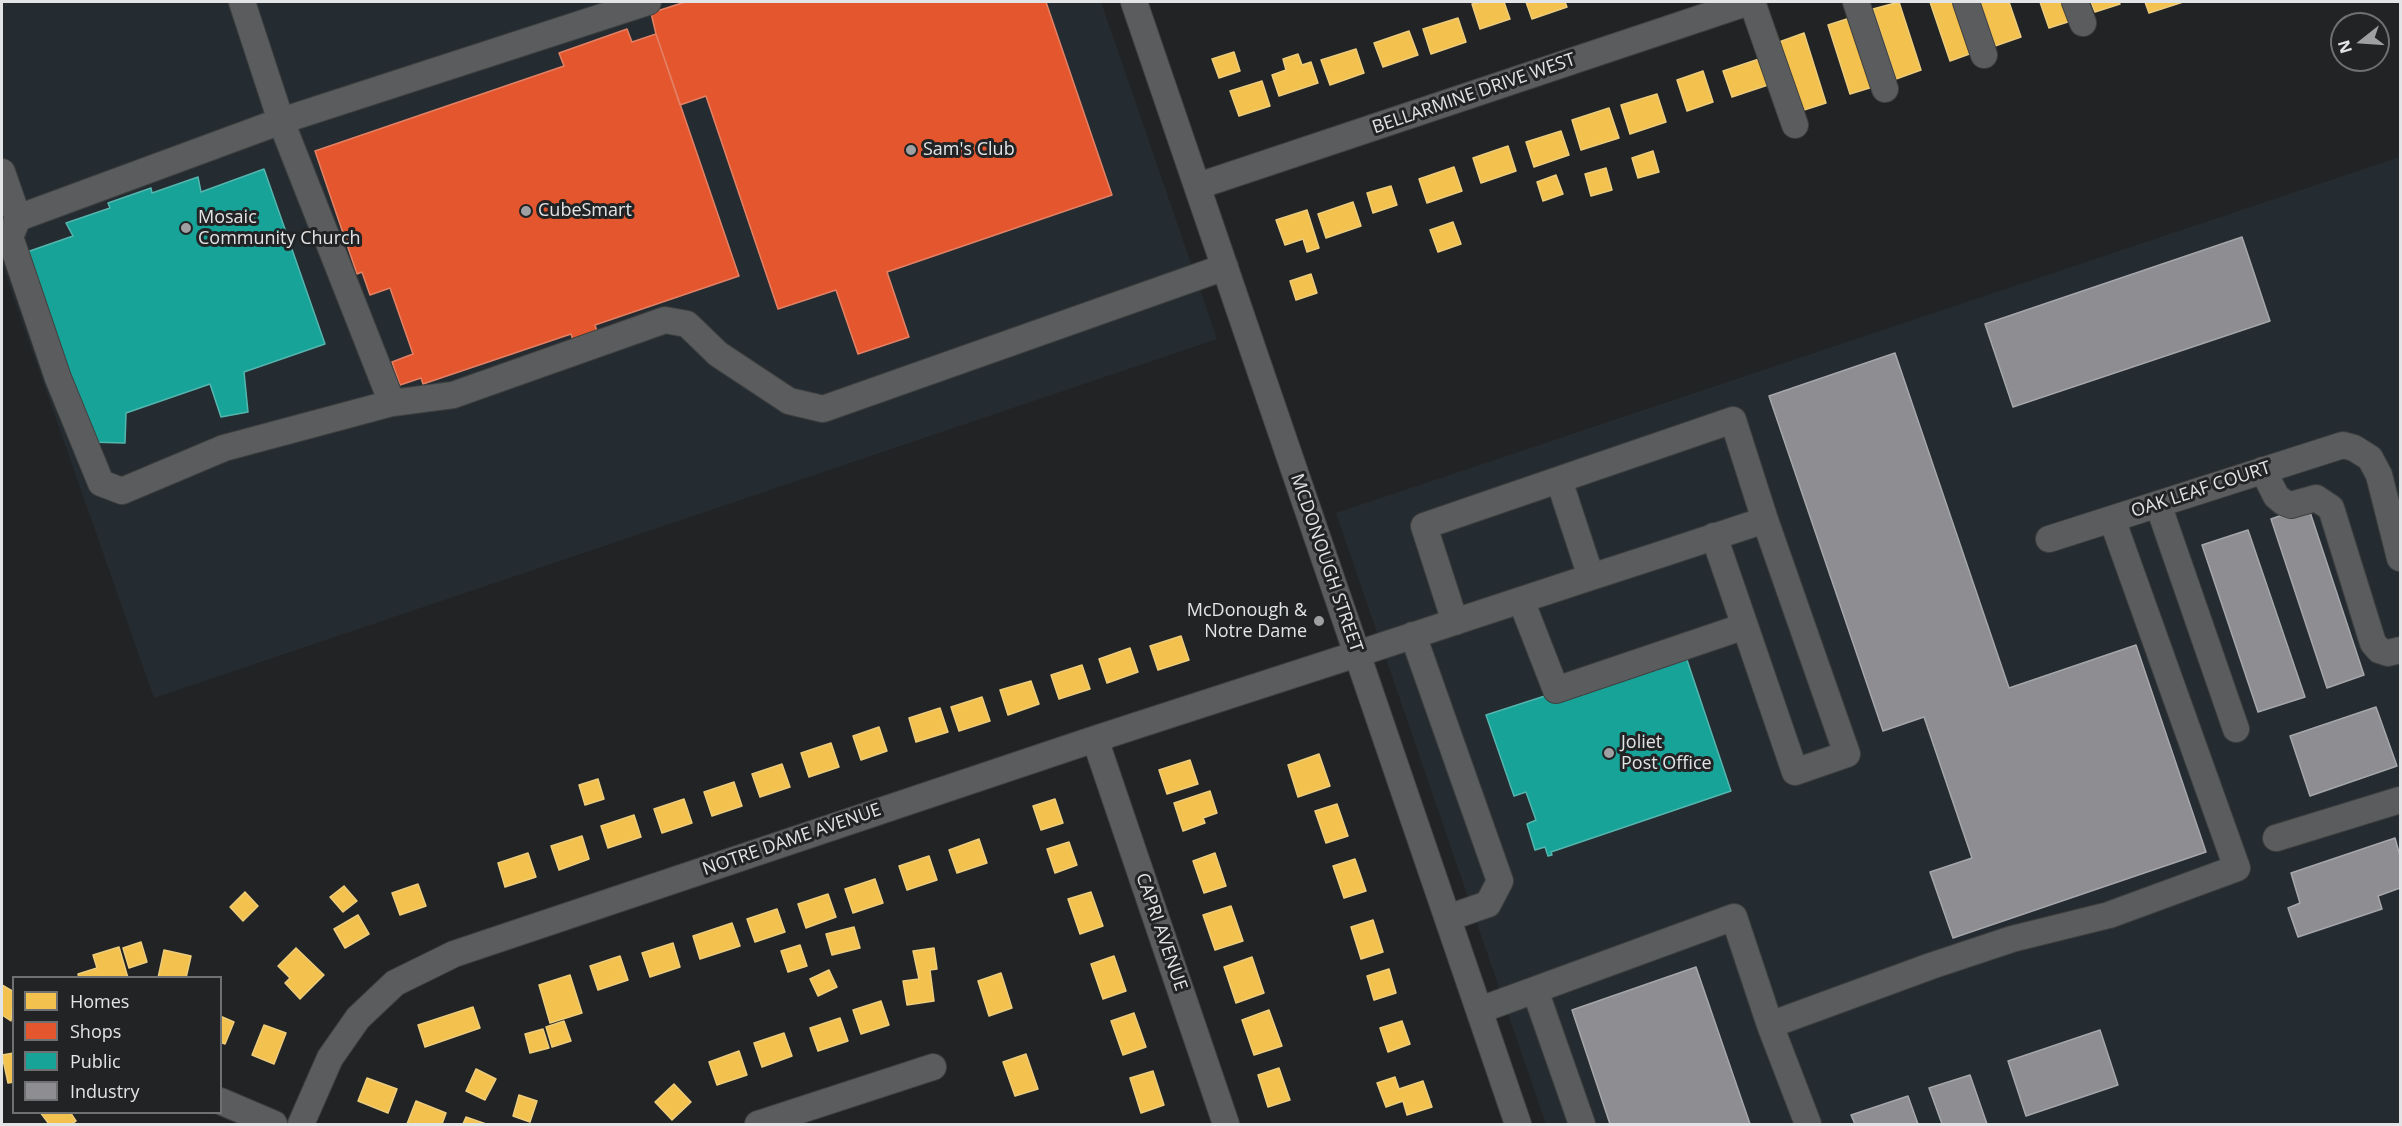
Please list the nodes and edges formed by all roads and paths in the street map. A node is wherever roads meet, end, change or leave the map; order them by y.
1 (242, 2) edge
2 (648, 2) edge
3 (1134, 2) edge
4 (1751, 2) edge
5 (1856, 2) edge
6 (1966, 2) edge
7 (1984, 55) dead end
8 (1885, 89) dead end
9 (281, 121) junction
10 (1795, 126) dead end
11 (2, 172) edge
12 (1198, 186) junction
13 (18, 218) junction
14 (1225, 267) junction
15 (392, 403) junction
16 (2263, 470) junction
17 (1559, 480) junction
18 (2158, 504) junction
19 (2112, 519) junction
20 (1765, 520) junction
21 (1714, 536) junction
22 (2049, 539) dead end
23 (2400, 558) edge
24 (1591, 577) junction
25 (1521, 600) junction
26 (1455, 621) junction
27 (1745, 626) junction
28 (1413, 635) junction
29 (2400, 650) edge
30 (1357, 654) junction
31 (2236, 729) dead end
32 (1095, 739) junction
33 (2400, 800) edge
34 (2277, 838) dead end
35 (1448, 918) junction
36 (1535, 990) junction
37 (1480, 1010) junction
38 (1770, 1025) junction
39 (933, 1067) dead end
40 (222, 1102) edge
41 (274, 1125) edge
42 (301, 1125) edge
43 (758, 1125) edge
44 (1226, 1125) edge
45 (1518, 1125) edge
46 (1582, 1125) edge
47 (1808, 1125) edge

1 - 9 street
2 - 9 street
3 - 12 street, MCDONOUGH STREET
4 - 10 street
4 - 12 street, BELLARMINE DRIVE WEST
5 - 8 street
6 - 7 street
9 - 13 street
9 - 15 street
11 - 13 street
12 - 14 street, MCDONOUGH STREET
13 - 15 street
14 - 15 street
14 - 30 street, MCDONOUGH STREET
16 - 18 street, OAK LEAF COURT
16 - 23 street, OAK LEAF COURT
16 - 29 street
17 - 20 street
17 - 24 street
17 - 26 street
18 - 19 street, OAK LEAF COURT
18 - 31 street
19 - 22 street, OAK LEAF COURT
19 - 38 street
20 - 21 street, NOTRE DAME AVENUE
20 - 27 street
21 - 24 street, NOTRE DAME AVENUE
21 - 27 street
24 - 25 street, NOTRE DAME AVENUE
25 - 26 street, NOTRE DAME AVENUE
25 - 27 street
26 - 28 street, NOTRE DAME AVENUE
28 - 30 street, NOTRE DAME AVENUE
28 - 35 street
30 - 32 street, NOTRE DAME AVENUE
30 - 35 street, MCDONOUGH STREET
32 - 42 street, NOTRE DAME AVENUE
32 - 44 street, CAPRI AVENUE
33 - 34 street
35 - 37 street, MCDONOUGH STREET
36 - 37 street
36 - 38 street
36 - 46 street
37 - 45 street, MCDONOUGH STREET
38 - 47 street
39 - 43 street
40 - 41 street

